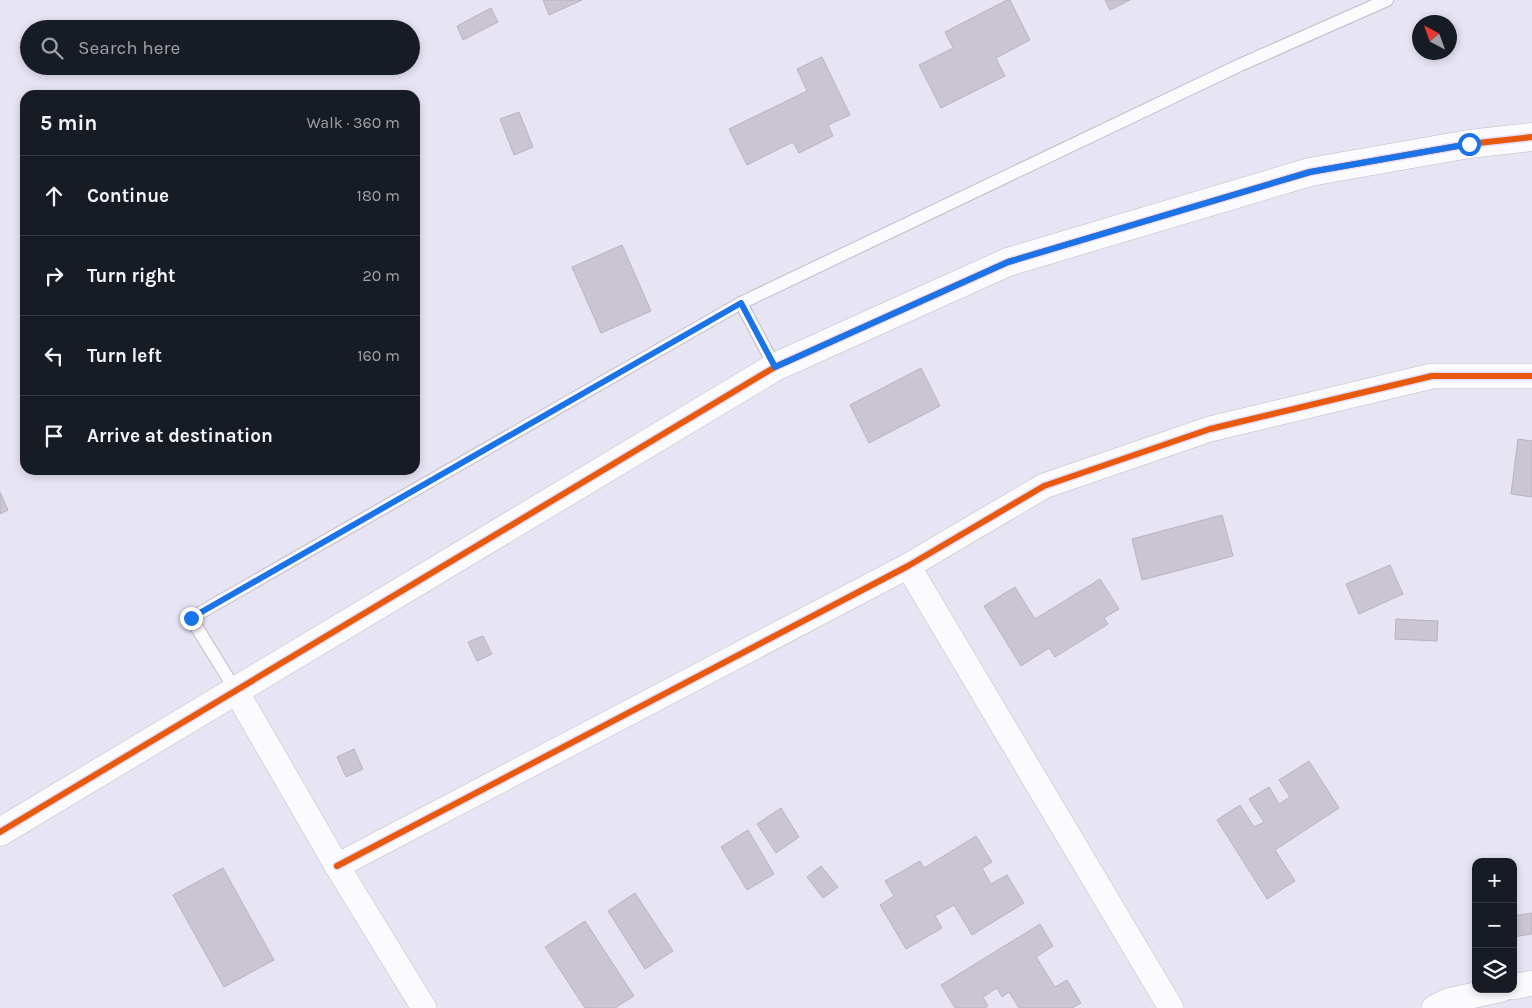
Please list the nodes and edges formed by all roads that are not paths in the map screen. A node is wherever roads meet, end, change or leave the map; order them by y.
1 (1387, 0) edge
2 (1532, 137) edge
3 (741, 303) junction
4 (775, 367) junction
5 (1532, 376) edge
6 (908, 566) junction
7 (236, 690) junction
8 (0, 832) edge
9 (337, 866) junction
10 (1532, 983) edge
11 (1517, 986) edge
12 (1484, 993) edge
13 (424, 1008) edge
14 (1171, 1008) edge
15 (1434, 1008) edge

1 - 3 lane
2 - 4 street
3 - 4 lane
3 - 7 lane
4 - 7 street
5 - 6 street
6 - 9 street
6 - 14 street
7 - 8 street
7 - 9 street
9 - 13 street
10 - 11 street
12 - 15 street

